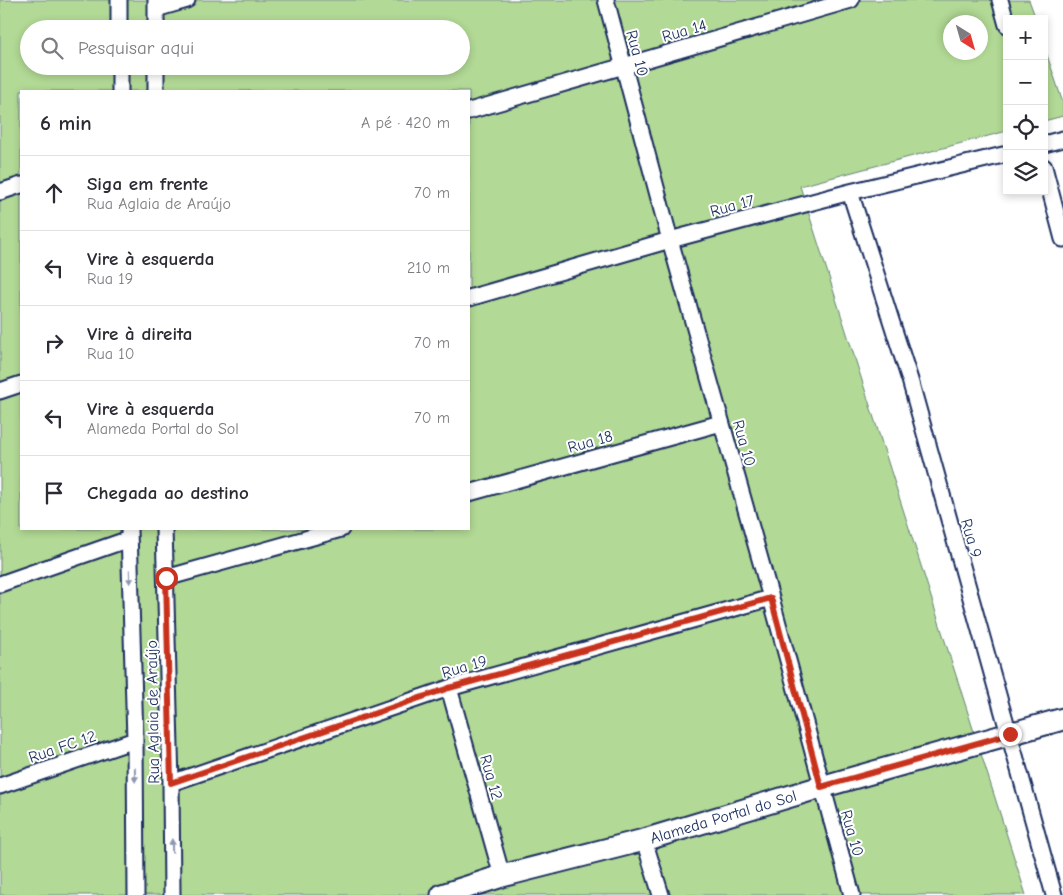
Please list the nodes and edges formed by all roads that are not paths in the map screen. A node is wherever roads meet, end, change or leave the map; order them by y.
1 (119, 0) edge
2 (187, 0) edge
3 (606, 0) edge
4 (851, 0) edge
5 (1000, 0) edge
6 (156, 4) edge
7 (1004, 15) edge
8 (119, 20) edge
9 (156, 20) edge
10 (623, 66) junction
11 (120, 75) edge
12 (156, 75) edge
13 (120, 90) edge
14 (156, 90) edge
15 (470, 111) edge
16 (1063, 139) edge
17 (1048, 143) edge
18 (1003, 155) edge
19 (1048, 182) edge
20 (20, 185) edge
21 (0, 192) edge
22 (850, 192) junction
23 (1063, 239) edge
24 (670, 240) junction
25 (470, 298) edge
26 (20, 384) edge
27 (0, 391) edge
28 (721, 423) junction
29 (470, 493) edge
30 (164, 530) edge
31 (337, 530) edge
32 (129, 534) edge
33 (166, 578) junction
34 (0, 584) edge
35 (771, 598) junction
36 (449, 688) junction
37 (1063, 718) edge
38 (1010, 734) junction
39 (135, 740) junction
40 (171, 783) junction
41 (0, 786) edge
42 (821, 787) junction
43 (644, 840) junction
44 (502, 876) junction
45 (136, 895) edge
46 (172, 895) edge
47 (442, 895) edge
48 (661, 895) edge
49 (852, 895) edge
50 (1054, 895) edge

1 - 8 street
2 - 6 street
3 - 10 street, Rua 10
4 - 10 street, Rua 14
5 - 7 street
6 - 9 street
10 - 15 street, Rua 14
10 - 24 street, Rua 10
11 - 13 street
12 - 14 street
16 - 17 street
18 - 22 street, Rua 17
19 - 23 street
20 - 21 street
22 - 24 street, Rua 17
22 - 38 street, Rua 9
24 - 25 street, Rua 17
24 - 28 street, Rua 10
26 - 27 street
28 - 29 street, Rua 18
28 - 35 street, Rua 10
30 - 33 street, Rua Aglaia de Araújo
31 - 33 street
32 - 34 street
32 -> 39 street, Rua Aglaia de Araújo
33 - 40 street, Rua Aglaia de Araújo
35 - 36 street, Rua 19
35 - 42 street, Rua 10
36 - 40 street, Rua 19
36 - 44 street, Rua 12
37 - 38 street, Alameda Portal do Sol
38 - 42 street, Alameda Portal do Sol
38 - 50 street, Rua 9
39 - 41 street, Rua FC 12
39 -> 45 street, Rua Aglaia de Araújo
46 -> 40 street, Rua Aglaia de Araújo
42 - 43 street, Alameda Portal do Sol
42 - 49 street, Rua 10
43 - 44 street, Alameda Portal do Sol
43 - 48 street
44 - 47 street, Alameda Portal do Sol

